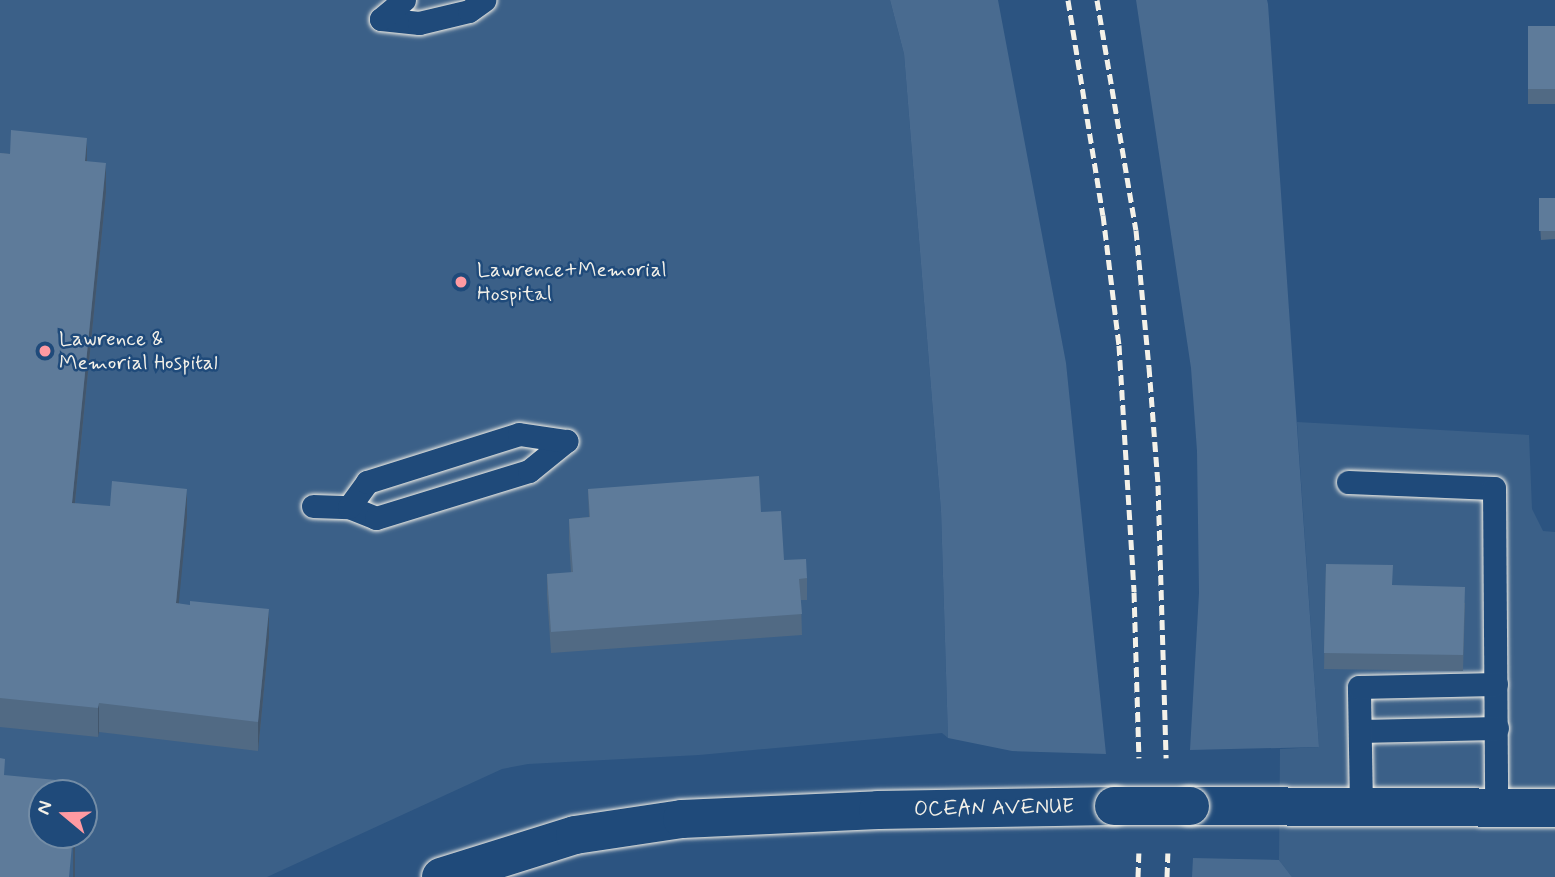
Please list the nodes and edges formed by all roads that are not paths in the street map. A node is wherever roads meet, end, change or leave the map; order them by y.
1 (404, 0) edge
2 (484, 0) edge
3 (1348, 482) dead end
4 (313, 506) dead end
5 (349, 507) junction
6 (1496, 684) junction
7 (1497, 728) junction
8 (1360, 731) junction
9 (1361, 806) junction
10 (1496, 807) junction
11 (1555, 808) edge
12 (441, 877) edge

1 - 2 lane
3 - 6 lane
4 - 5 lane
5 - 5 lane
6 - 7 lane
6 - 8 lane
7 - 8 lane
7 - 10 lane
8 - 9 lane
9 - 10 main road, OCEAN AVENUE
9 - 12 main road, OCEAN AVENUE, bridge
10 - 11 main road, OCEAN AVENUE

